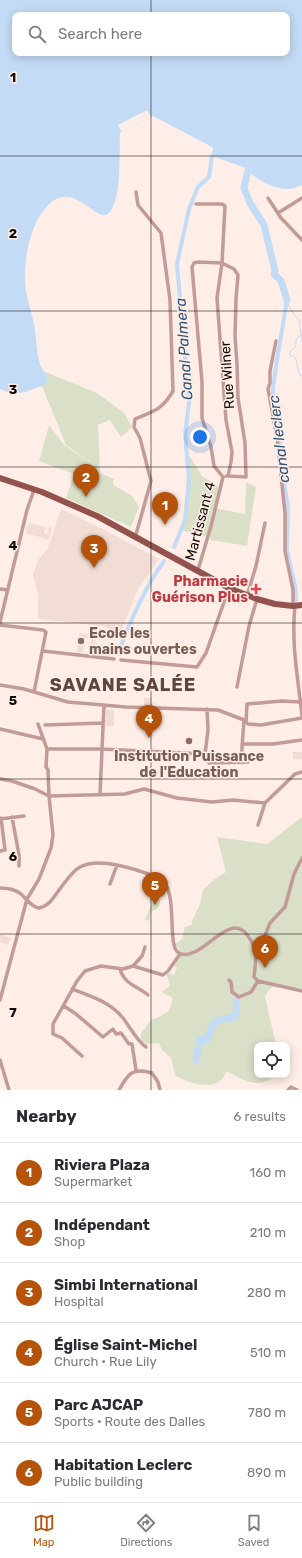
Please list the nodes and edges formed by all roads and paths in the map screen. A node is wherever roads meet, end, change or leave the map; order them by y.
1 (136, 192) dead end
2 (268, 198) dead end
3 (302, 198) edge
4 (196, 204) dead end
5 (278, 213) junction
6 (302, 240) edge
7 (222, 263) junction
8 (276, 341) dead end
9 (223, 476) junction
10 (228, 476) junction
11 (0, 478) edge
12 (34, 490) junction
13 (265, 523) dead end
14 (135, 538) junction
15 (198, 570) junction
16 (229, 588) junction
17 (0, 589) edge
18 (8, 590) junction
19 (247, 596) junction
20 (257, 599) junction
21 (297, 606) edge
22 (0, 624) edge
23 (43, 651) junction
24 (114, 659) dead end
25 (121, 660) dead end
26 (0, 685) edge
27 (237, 687) dead end
28 (34, 692) junction
29 (301, 692) edge
30 (300, 702) junction
31 (104, 705) junction
32 (207, 709) junction
33 (302, 716) edge
34 (245, 721) junction
35 (103, 723) junction
36 (38, 724) dead end
37 (45, 725) dead end
38 (0, 729) edge
39 (43, 739) junction
40 (302, 740) edge
41 (242, 744) junction
42 (47, 749) junction
43 (102, 749) junction
44 (204, 754) junction
45 (241, 762) junction
46 (248, 762) dead end
47 (302, 772) edge
48 (0, 780) edge
49 (100, 794) junction
50 (49, 796) junction
51 (265, 803) junction
52 (24, 816) dead end
53 (12, 817) junction
54 (1, 819) edge
55 (258, 825) dead end
56 (0, 851) edge
57 (302, 858) edge
58 (117, 865) junction
59 (19, 866) dead end
60 (110, 884) dead end
61 (0, 888) edge
62 (27, 899) junction
63 (145, 947) dead end
64 (180, 954) junction
65 (256, 959) junction
66 (133, 966) junction
67 (120, 969) junction
68 (229, 980) dead end
69 (258, 982) junction
70 (72, 989) junction
71 (302, 991) edge
72 (148, 995) dead end
73 (0, 1000) edge
74 (64, 1006) junction
75 (146, 1047) dead end
76 (82, 1056) dead end
77 (0, 1060) edge
78 (136, 1070) junction
79 (9, 1090) edge
80 (119, 1090) edge
81 (160, 1090) edge
82 (288, 1090) edge
83 (297, 1090) edge

1 - 14 street
2 - 5 street
3 - 5 street
4 - 7 street
5 - 6 street
7 - 9 street
7 - 10 street
7 - 10 street, Rue Wilner
8 - 21 street
9 - 10 street
9 - 15 street, Martissant 4
11 - 12 main road
12 - 14 main road
12 - 18 street
13 - 19 street
14 - 15 main road
15 - 16 main road
16 - 19 main road
16 - 25 street
17 - 18 street
18 - 22 street
19 - 20 main road
20 - 21 main road
20 - 27 street
21 - 29 street
22 - 23 street
23 - 24 street
23 - 28 street
26 - 28 street
28 - 31 street
29 - 30 street
30 - 33 street
30 - 34 street
31 - 32 street
31 - 35 street
32 - 34 street
32 - 44 street
33 - 34 street
34 - 41 street
35 - 37 street
35 - 43 street
36 - 39 street
38 - 39 street
39 - 42 street
40 - 41 street
41 - 45 street
42 - 43 street
42 - 50 street
43 - 44 street
43 - 49 street
44 - 45 street
45 - 46 street
47 - 51 street
48 - 50 street
49 - 50 street
49 - 51 street
50 - 62 street
51 - 55 street
52 - 53 street
53 - 54 street
53 - 59 street
54 - 56 street
57 - 65 street
58 - 60 street
58 - 62 street
58 - 64 street
61 - 62 street
62 - 73 street
63 - 66 street
64 - 65 street
64 - 66 street
65 - 69 street
66 - 67 street
67 - 70 street
67 - 72 street
68 - 69 street
69 - 71 street
70 - 74 street
70 - 75 street
74 - 76 street
74 - 78 street
77 - 79 street
78 - 80 street
78 - 81 street
82 - 83 street

